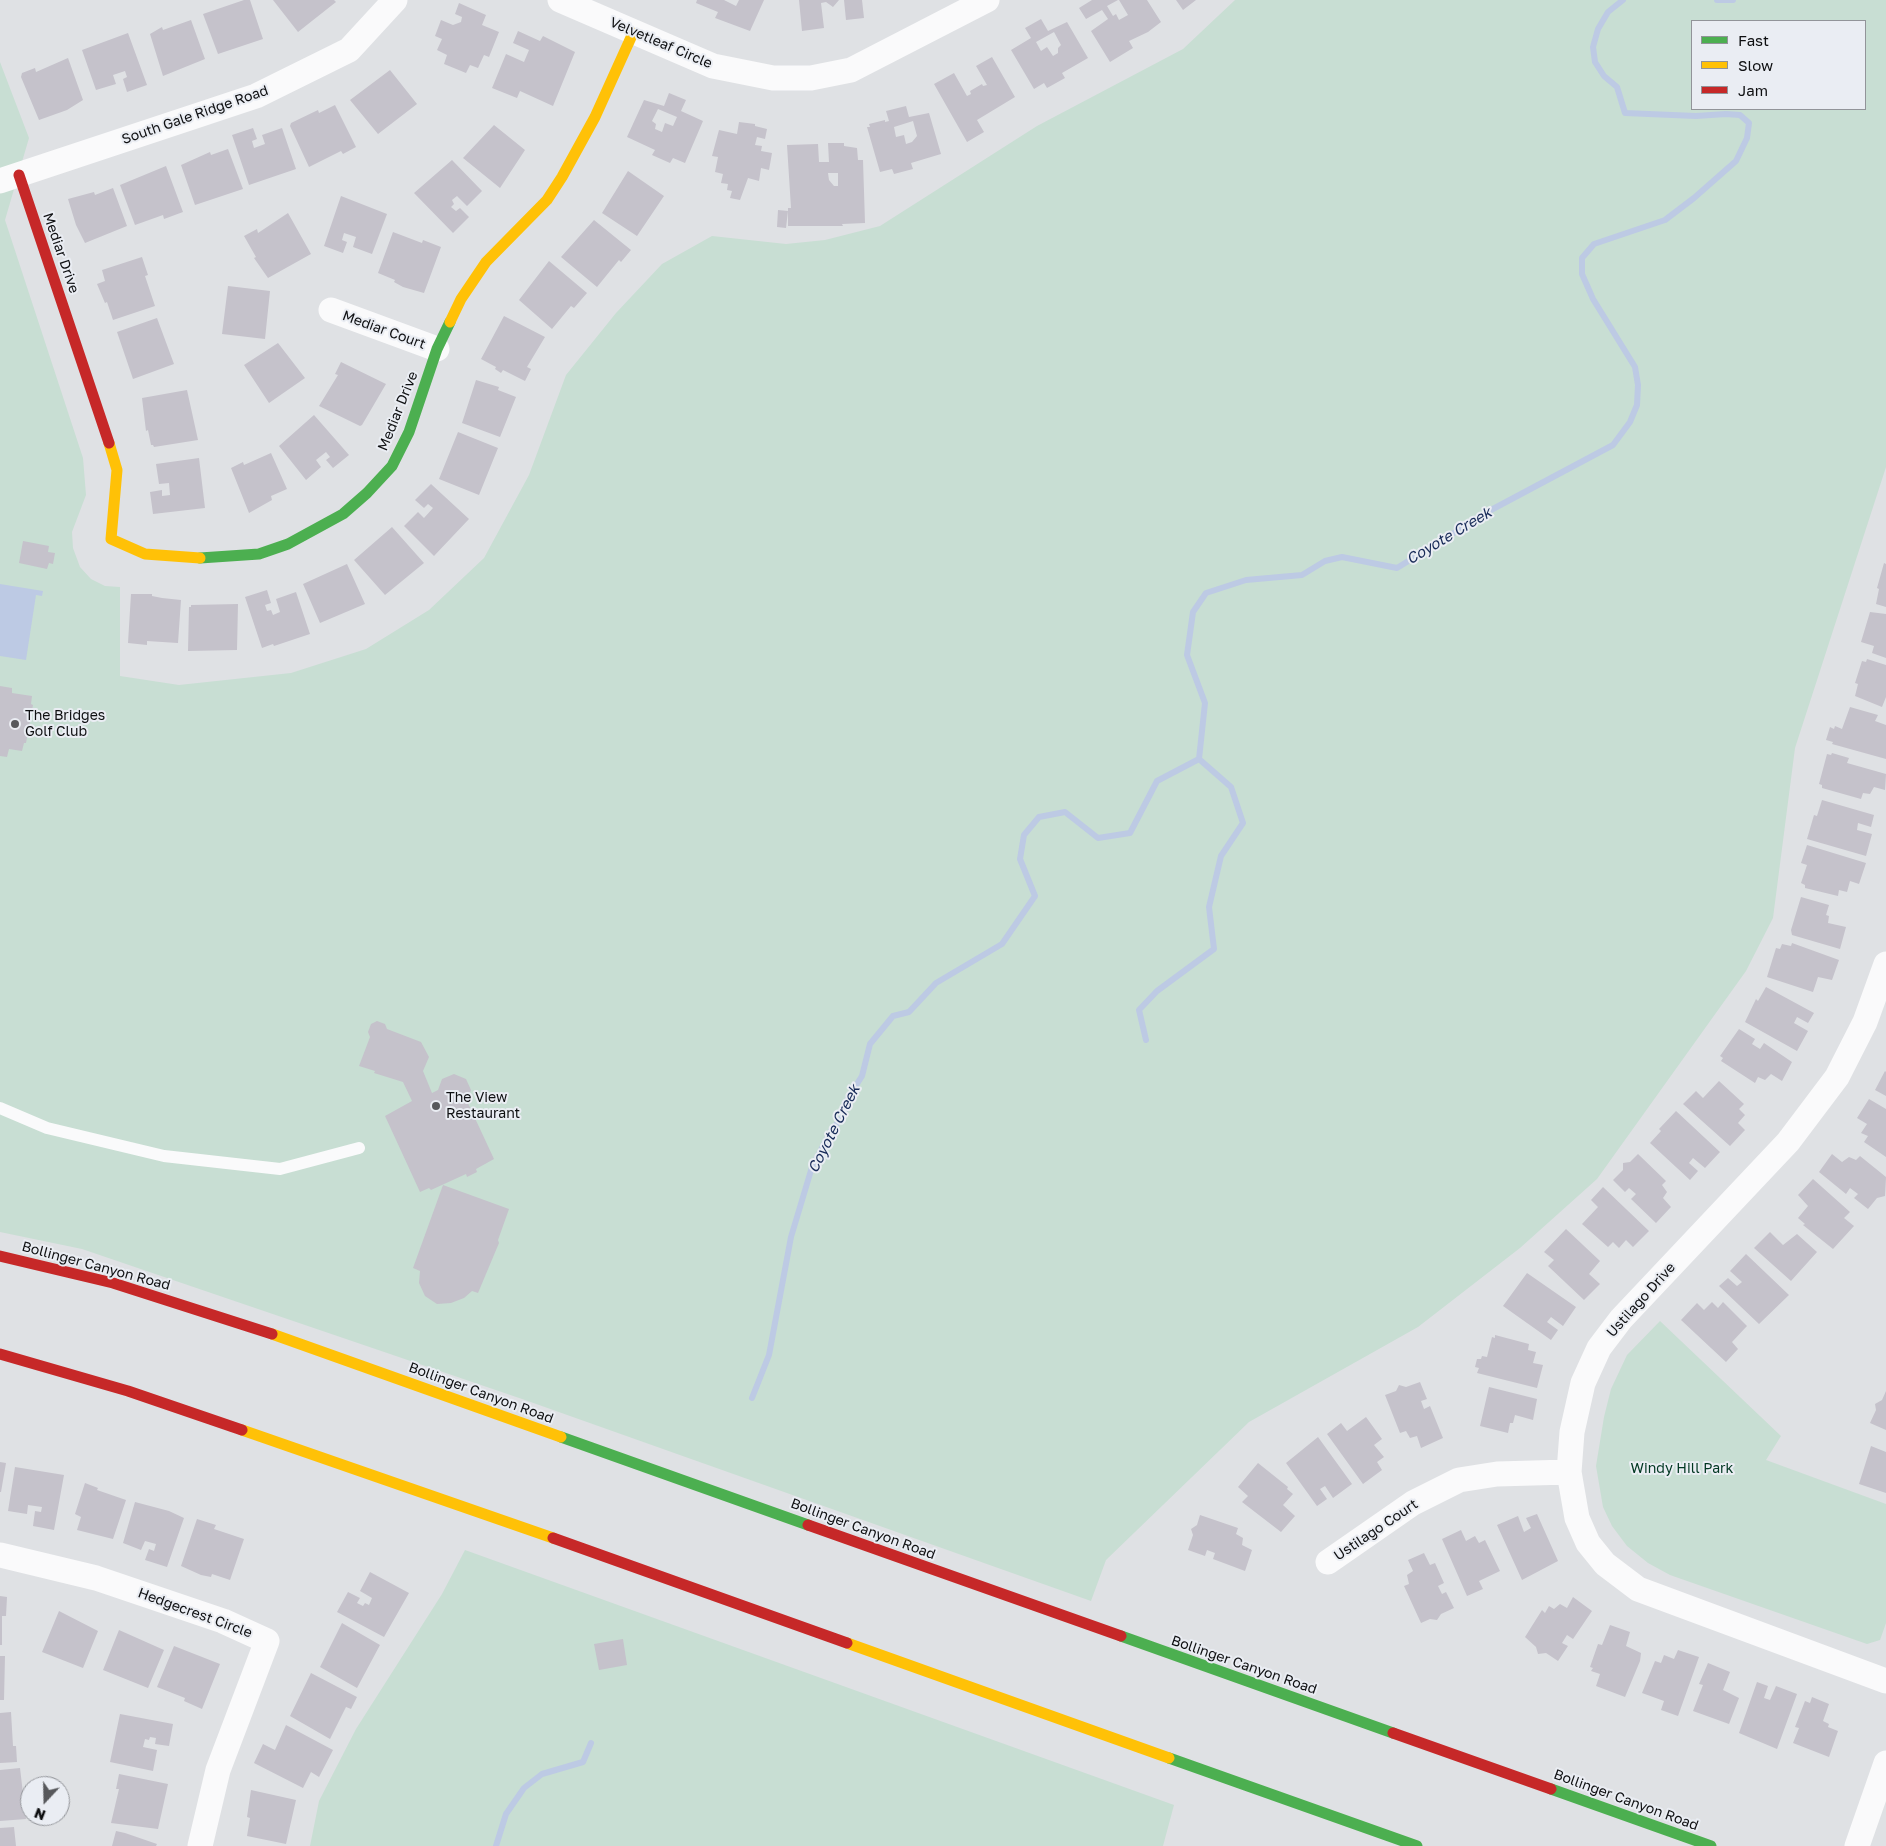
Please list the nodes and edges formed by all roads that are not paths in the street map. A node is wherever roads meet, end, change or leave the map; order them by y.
1 (395, 0) edge
2 (560, 0) edge
3 (987, 0) edge
4 (633, 32) junction
5 (9, 178) edge
6 (332, 310) dead end
7 (437, 349) junction
8 (1886, 964) edge
9 (0, 1108) edge
10 (359, 1148) dead end
11 (0, 1256) edge
12 (0, 1354) edge
13 (1569, 1472) junction
14 (0, 1555) edge
15 (1328, 1562) dead end
16 (1886, 1681) edge
17 (1886, 1763) edge
18 (200, 1846) edge
19 (1416, 1846) edge
20 (1710, 1846) edge
21 (1857, 1846) edge

1 - 5 street, South Gale Ridge Road
2 - 4 street, Velvetleaf Circle
3 - 4 street, Velvetleaf Circle
4 - 7 main road, Mediar Drive
5 - 7 main road, Mediar Drive
6 - 7 street, Mediar Court
8 - 13 street, Ustilago Drive
9 - 10 lane
11 - 20 main road, Bollinger Canyon Road
12 - 19 main road
13 - 15 street, Ustilago Court
13 - 16 street, Ustilago Drive
14 - 18 street, Hedgecrest Circle
17 - 21 street

